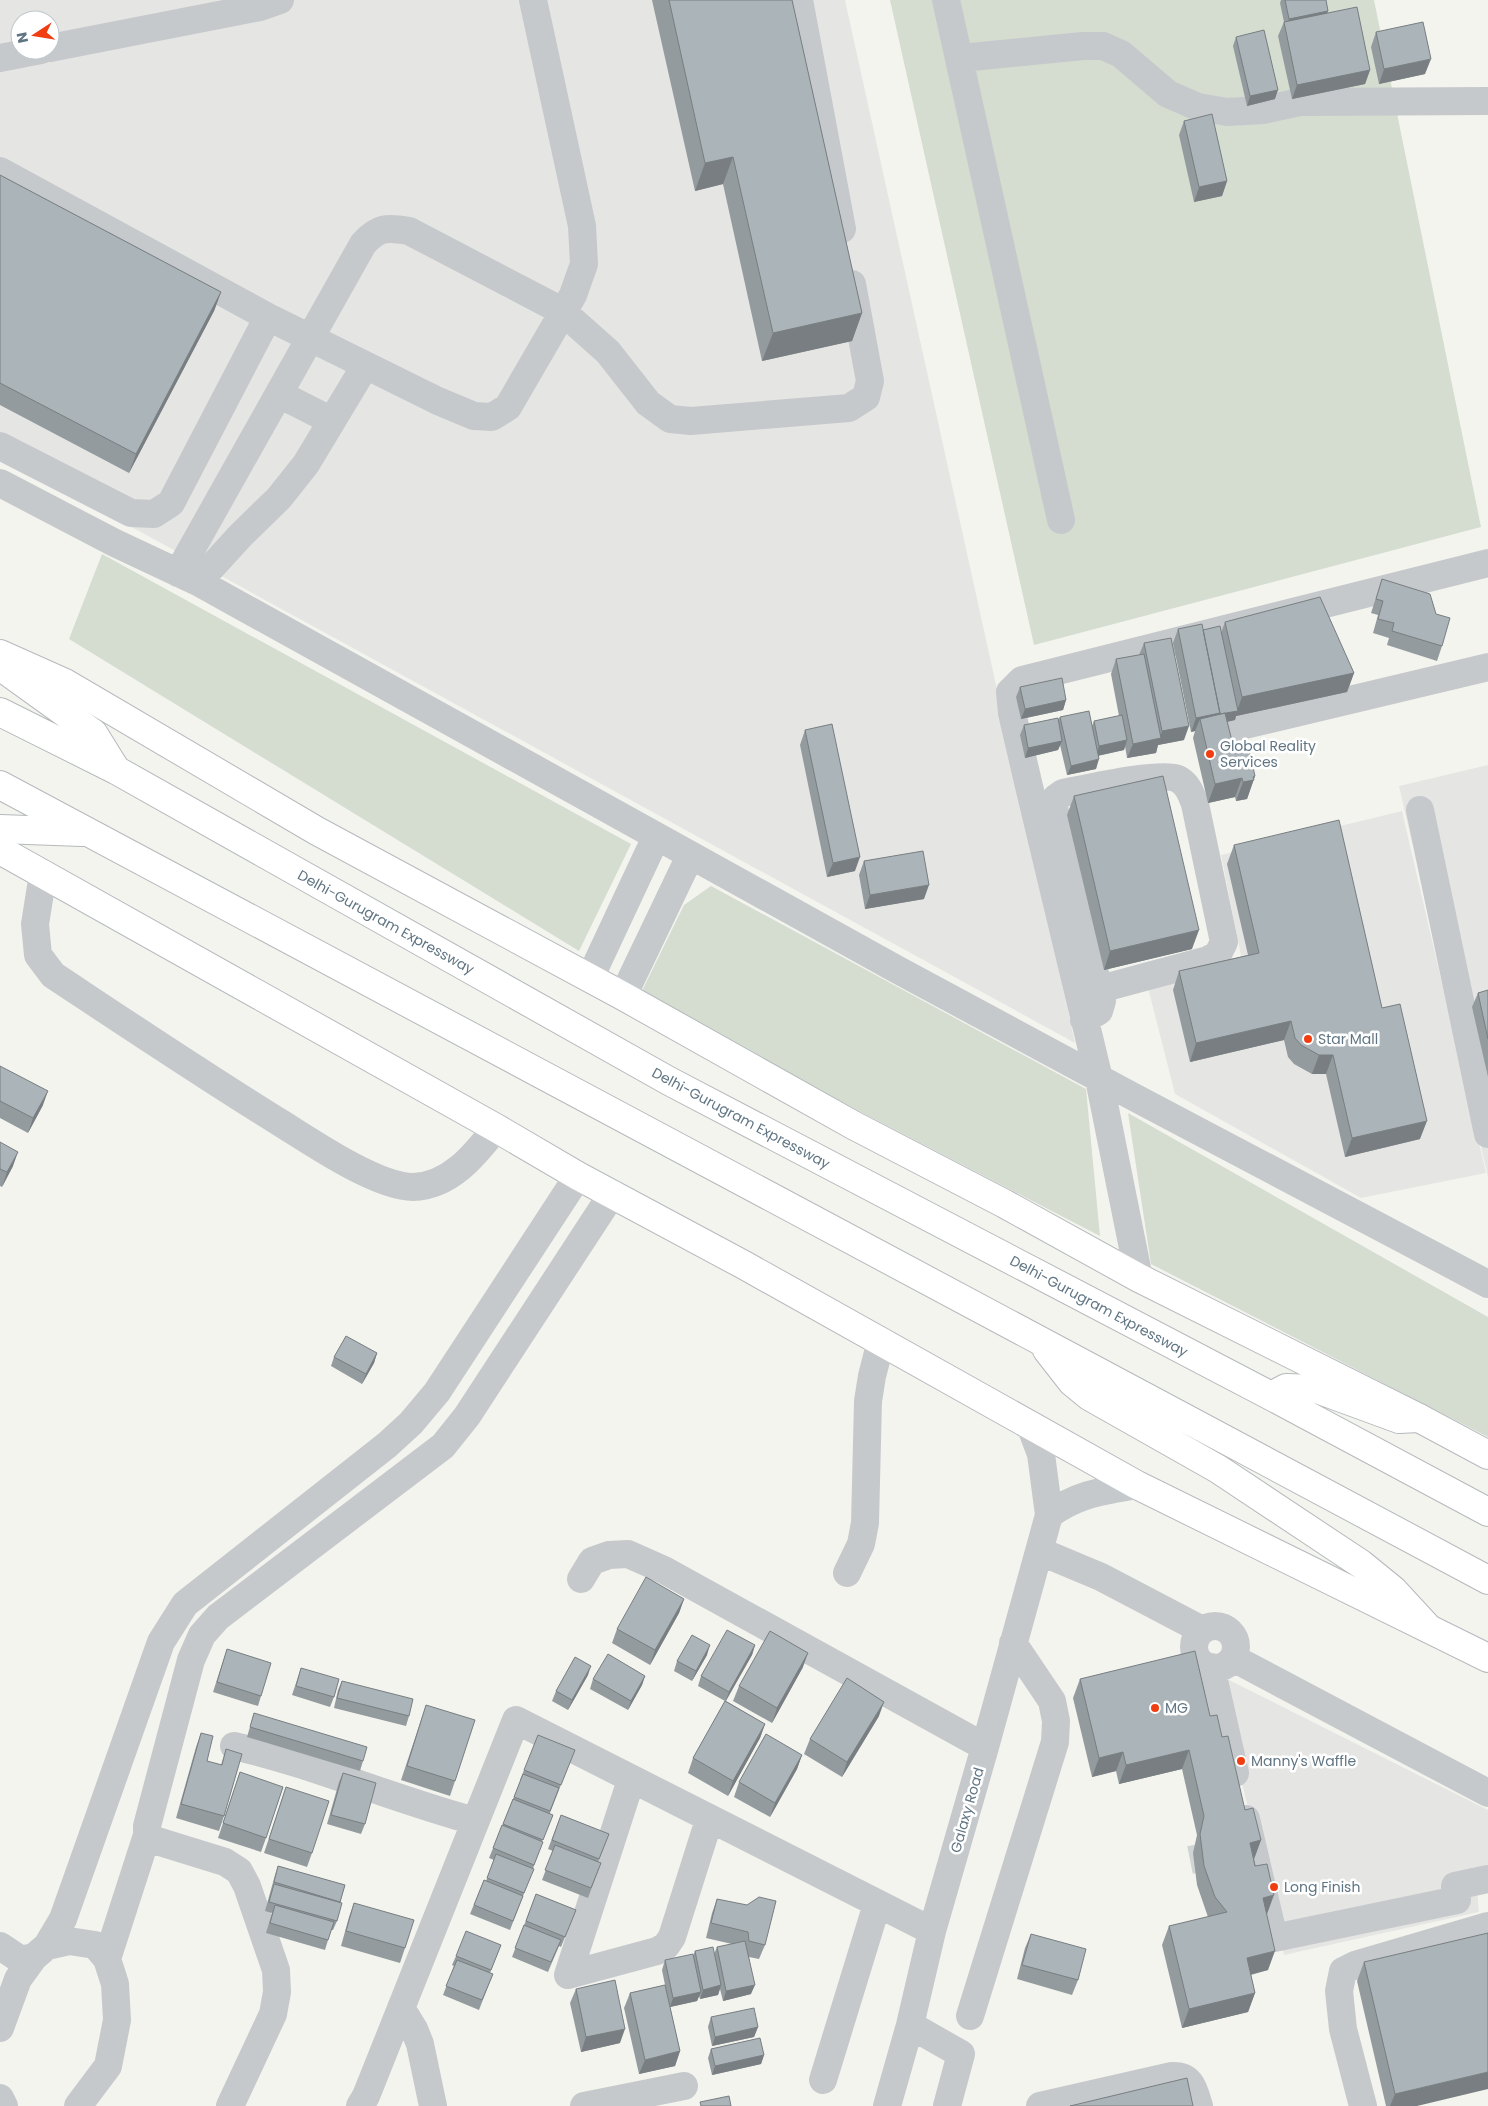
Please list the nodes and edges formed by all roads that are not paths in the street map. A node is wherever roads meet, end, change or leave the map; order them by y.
1 (280, 0) edge
2 (533, 0) edge
3 (799, 0) edge
4 (946, 0) edge
5 (60, 46) edge
6 (961, 58) junction
7 (1488, 101) edge
8 (0, 171) edge
9 (562, 311) junction
10 (268, 317) junction
11 (311, 339) junction
12 (365, 366) junction
13 (278, 394) junction
14 (332, 421) junction
15 (0, 446) edge
16 (0, 483) edge
17 (1061, 520) dead end
18 (1488, 563) edge
19 (188, 578) junction
20 (0, 654) edge
21 (0, 666) edge
22 (1488, 667) edge
23 (0, 712) edge
24 (1228, 729) edge
25 (116, 770) junction
26 (0, 785) edge
27 (1420, 810) dead end
28 (0, 829) edge
29 (89, 833) junction
30 (656, 837) junction
31 (0, 850) edge
32 (690, 856) junction
33 (43, 874) junction
34 (590, 978) junction
35 (1100, 989) junction
36 (623, 996) junction
37 (1084, 1020) junction
38 (1099, 1079) junction
39 (496, 1128) junction
40 (1488, 1134) edge
41 (578, 1176) junction
42 (612, 1194) junction
43 (1139, 1278) junction
44 (1488, 1284) edge
45 (881, 1342) junction
46 (1040, 1342) junction
47 (446, 1379) junction
48 (1271, 1396) junction
49 (478, 1398) junction
50 (1420, 1418) junction
51 (1030, 1425) junction
52 (1488, 1455) edge
53 (1137, 1485) junction
54 (1488, 1512) edge
55 (1049, 1515) junction
56 (1038, 1556) junction
57 (238, 1562) junction
58 (847, 1573) dead end
59 (580, 1578) dead end
60 (1488, 1580) edge
61 (258, 1587) junction
62 (1428, 1628) junction
63 (1013, 1643) junction
64 (1208, 1651) junction
65 (1488, 1658) edge
66 (234, 1746) dead end
67 (985, 1747) junction
68 (1225, 1760) edge
69 (631, 1780) junction
70 (1488, 1792) edge
71 (475, 1820) junction
72 (709, 1820) junction
73 (148, 1835) junction
74 (1488, 1879) edge
75 (877, 1904) junction
76 (1488, 1926) edge
77 (932, 1931) junction
78 (0, 1946) edge
79 (40, 1952) junction
80 (107, 1959) junction
81 (400, 2008) junction
82 (970, 2016) dead end
83 (910, 2025) junction
84 (0, 2028) edge
85 (823, 2080) dead end
86 (684, 2086) dead end
87 (0, 2098) edge
88 (4, 2106) edge
89 (78, 2106) edge
90 (230, 2106) edge
91 (360, 2106) edge
92 (433, 2106) edge
93 (584, 2106) edge
94 (887, 2106) edge
95 (947, 2106) edge
96 (1040, 2106) edge
97 (1199, 2106) edge
98 (1363, 2106) edge

1 - 5 street
2 - 9 street
3 - 9 street
4 - 6 street
6 - 7 street
6 - 17 street
8 - 10 street
9 - 11 street
9 - 12 street
10 - 11 street
10 - 15 street
11 - 12 street
11 - 13 street
12 - 14 street
13 - 14 street
13 - 19 street
14 - 19 street
16 - 19 street
18 - 37 street
19 - 30 street
20 - 34 main road
21 - 25 main road
22 - 24 street
23 - 25 main road, Delhi-Gurugram Expressway
25 - 48 main road, Delhi-Gurugram Expressway
26 - 29 main road
27 - 40 street
28 - 29 main road
29 - 46 main road
30 - 32 street
30 - 34 street
31 - 33 main road
32 - 36 street
32 - 38 street
33 - 39 main road
33 - 39 street
34 - 36 main road
35 - 35 street
35 - 37 street
36 - 43 main road
37 - 38 street
38 - 43 street
38 - 44 street
39 - 41 main road
41 - 42 main road
41 - 47 street
42 - 45 main road
42 - 49 street
43 - 50 main road
45 - 51 main road
45 - 58 street
46 - 60 main road
46 - 62 main road
47 - 49 street
47 - 57 street
48 - 50 main road
48 - 54 main road, Delhi-Gurugram Expressway
49 - 61 street
50 - 52 main road
51 - 53 main road
51 - 55 street, Galaxy Road
53 - 55 street
53 - 62 main road
55 - 56 street, Galaxy Road
56 - 63 street, Galaxy Road
56 - 64 street
57 - 61 street
57 - 79 street
59 - 67 street
61 - 73 street
62 - 65 main road
63 - 67 street, Galaxy Road
63 - 82 street
64 - 68 street
64 - 70 street
64 - 74 street
66 - 71 street
67 - 77 street, Galaxy Road
69 - 71 street
69 - 72 street
69 - 72 street
71 - 81 street
72 - 75 street
73 - 80 street
73 - 90 street
75 - 77 street
75 - 85 street
76 - 98 street
77 - 83 street, Galaxy Road
78 - 79 street
79 - 80 street
79 - 84 street
80 - 89 street
81 - 91 street
81 - 92 street
83 - 94 street, Galaxy Road
83 - 95 street
86 - 93 street
87 - 88 street
96 - 97 street

